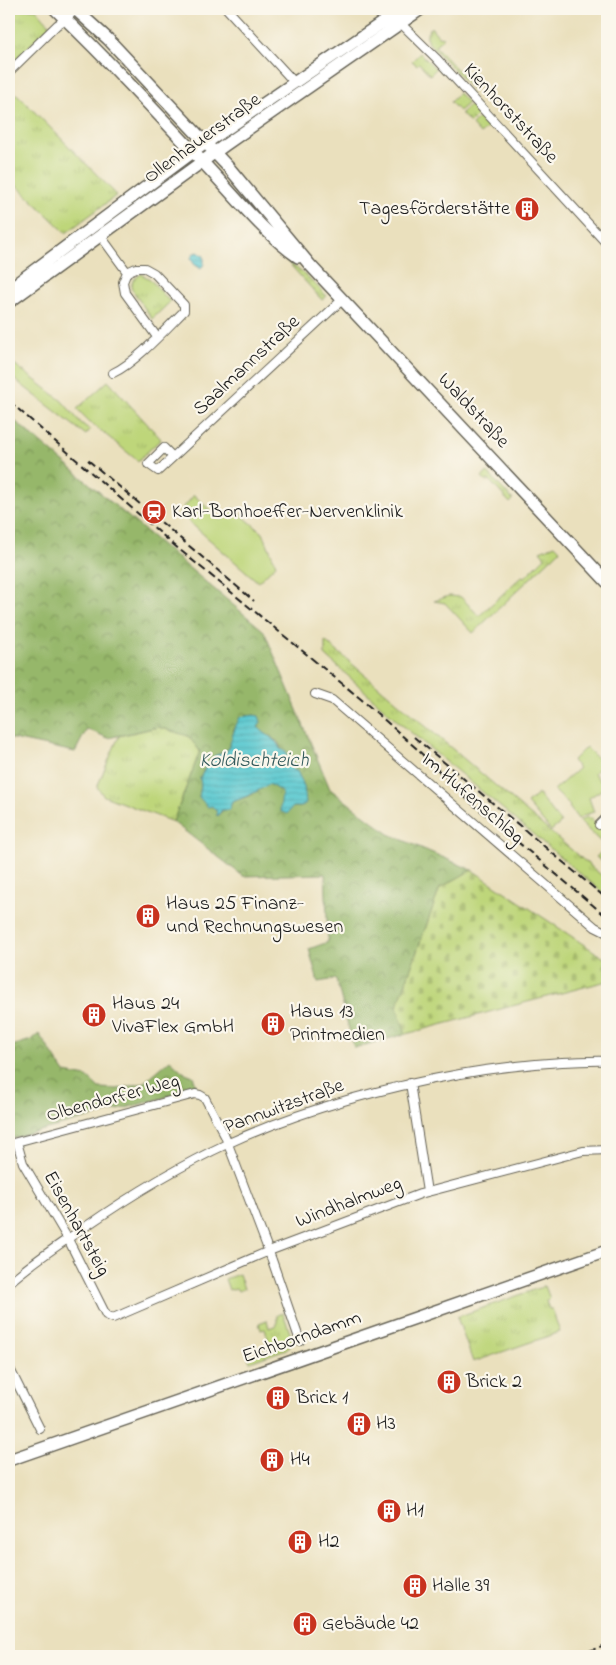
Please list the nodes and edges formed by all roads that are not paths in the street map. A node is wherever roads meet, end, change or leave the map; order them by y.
1 (55, 9) edge
2 (75, 9) edge
3 (227, 9) edge
4 (421, 9) edge
5 (395, 14) edge
6 (66, 19) junction
7 (9, 72) edge
8 (299, 87) junction
9 (206, 143) junction
10 (193, 152) junction
11 (215, 153) junction
12 (203, 162) junction
13 (97, 231) junction
14 (607, 244) edge
15 (76, 247) junction
16 (310, 265) junction
17 (127, 272) junction
18 (9, 289) edge
19 (343, 299) junction
20 (9, 302) edge
21 (157, 337) junction
22 (113, 373) dead end
23 (173, 457) dead end
24 (607, 582) edge
25 (315, 694) dead end
26 (607, 817) edge
27 (599, 825) dead end
28 (607, 933) edge
29 (607, 1062) edge
30 (410, 1083) junction
31 (13, 1143) edge
32 (227, 1144) junction
33 (607, 1150) edge
34 (427, 1192) junction
35 (68, 1239) junction
36 (269, 1251) junction
37 (607, 1251) edge
38 (9, 1283) edge
39 (113, 1318) joint
40 (300, 1341) dead end
41 (9, 1366) edge
42 (40, 1429) dead end
43 (9, 1460) edge

1 - 6 main road, Waldstraße
2 - 6 street
2 - 9 main road, Waldstraße
3 - 8 street
4 - 5 main road, Ollenhauerstraße
5 - 8 main road, Ollenhauerstraße
5 - 14 street, Kienhorststraße
6 - 7 street
6 - 10 main road, Waldstraße
8 - 9 main road, Ollenhauerstraße
8 - 11 main road, Ollenhauerstraße
9 - 10 main road, Ollenhauerstraße
9 - 11 main road, Waldstraße
10 - 12 main road, Waldstraße
10 - 13 main road, Ollenhauerstraße
11 - 12 main road, Ollenhauerstraße
11 - 16 main road, Waldstraße
12 - 13 main road, Ollenhauerstraße
12 - 16 main road, Waldstraße
13 - 15 main road, Ollenhauerstraße
13 - 17 street
15 - 18 main road, Ollenhauerstraße
15 - 20 main road, Ollenhauerstraße
16 - 19 main road, Waldstraße
17 - 21 street
17 - 21 street
19 - 23 street, Saalmannstraße
19 - 24 main road, Waldstraße
21 - 22 street
25 - 28 street, Im Hufenschlag
26 - 27 street
29 - 30 street, Pannwitzstraße
30 - 32 street, Pannwitzstraße
30 - 34 street
31 - 32 street, Olbendorfer Weg
31 - 35 street, Eisenhartsteig
32 - 35 street, Pannwitzstraße
32 - 36 street, Olbendorfer Weg
33 - 34 street, Windhalmweg
34 - 36 street, Windhalmweg
35 - 38 street, Pannwitzstraße
35 - 39 street, Eisenhartsteig
36 - 39 street, Windhalmweg
36 - 40 street, Olbendorfer Weg
37 - 43 main road, Eichborndamm
41 - 42 street

